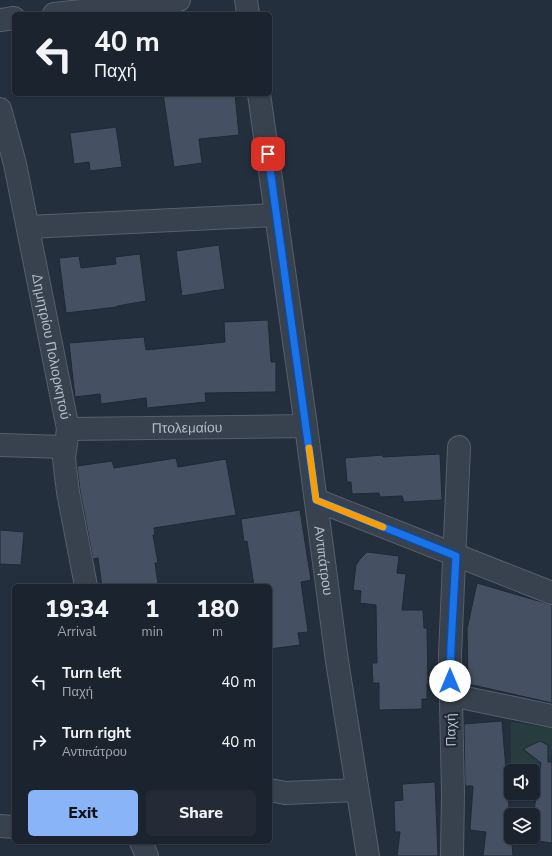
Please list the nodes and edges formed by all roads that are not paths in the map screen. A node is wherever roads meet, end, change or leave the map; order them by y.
1 (180, 0) edge
2 (246, 0) edge
3 (137, 2) edge
4 (68, 12) edge
5 (248, 12) edge
6 (12, 18) edge
7 (0, 20) edge
8 (259, 96) edge
9 (0, 109) edge
10 (276, 215) junction
11 (28, 227) junction
12 (306, 426) junction
13 (67, 438) junction
14 (0, 445) edge
15 (459, 448) dead end
16 (316, 500) junction
17 (456, 556) junction
18 (86, 584) edge
19 (552, 593) edge
20 (451, 694) junction
21 (552, 716) edge
22 (272, 790) edge
23 (357, 790) junction
24 (0, 826) edge
25 (12, 827) edge
26 (142, 844) edge
27 (147, 856) edge
28 (368, 856) edge
29 (452, 856) edge

1 - 3 street
2 - 5 street
3 - 4 street
6 - 7 street
8 - 10 street, Αντιπάτρου
9 - 11 street, Δημητρίου Πολιορκητού
10 - 11 street
10 - 12 street, Αντιπάτρου
11 - 13 street, Δημητρίου Πολιορκητού
12 - 13 street, Πτολεμαίου
12 - 16 street, Αντιπάτρου
13 - 14 street, Πτολεμαίου
13 - 18 street, Δημητρίου Πολιορκητού
15 - 17 street, Παχή
16 - 17 street
16 - 23 street, Αντιπάτρου
17 - 19 street
17 - 20 street, Παχή
20 - 21 street
20 - 29 street, Παχή
22 - 23 street
23 - 28 street, Αντιπάτρου
24 - 25 street
26 - 27 street

